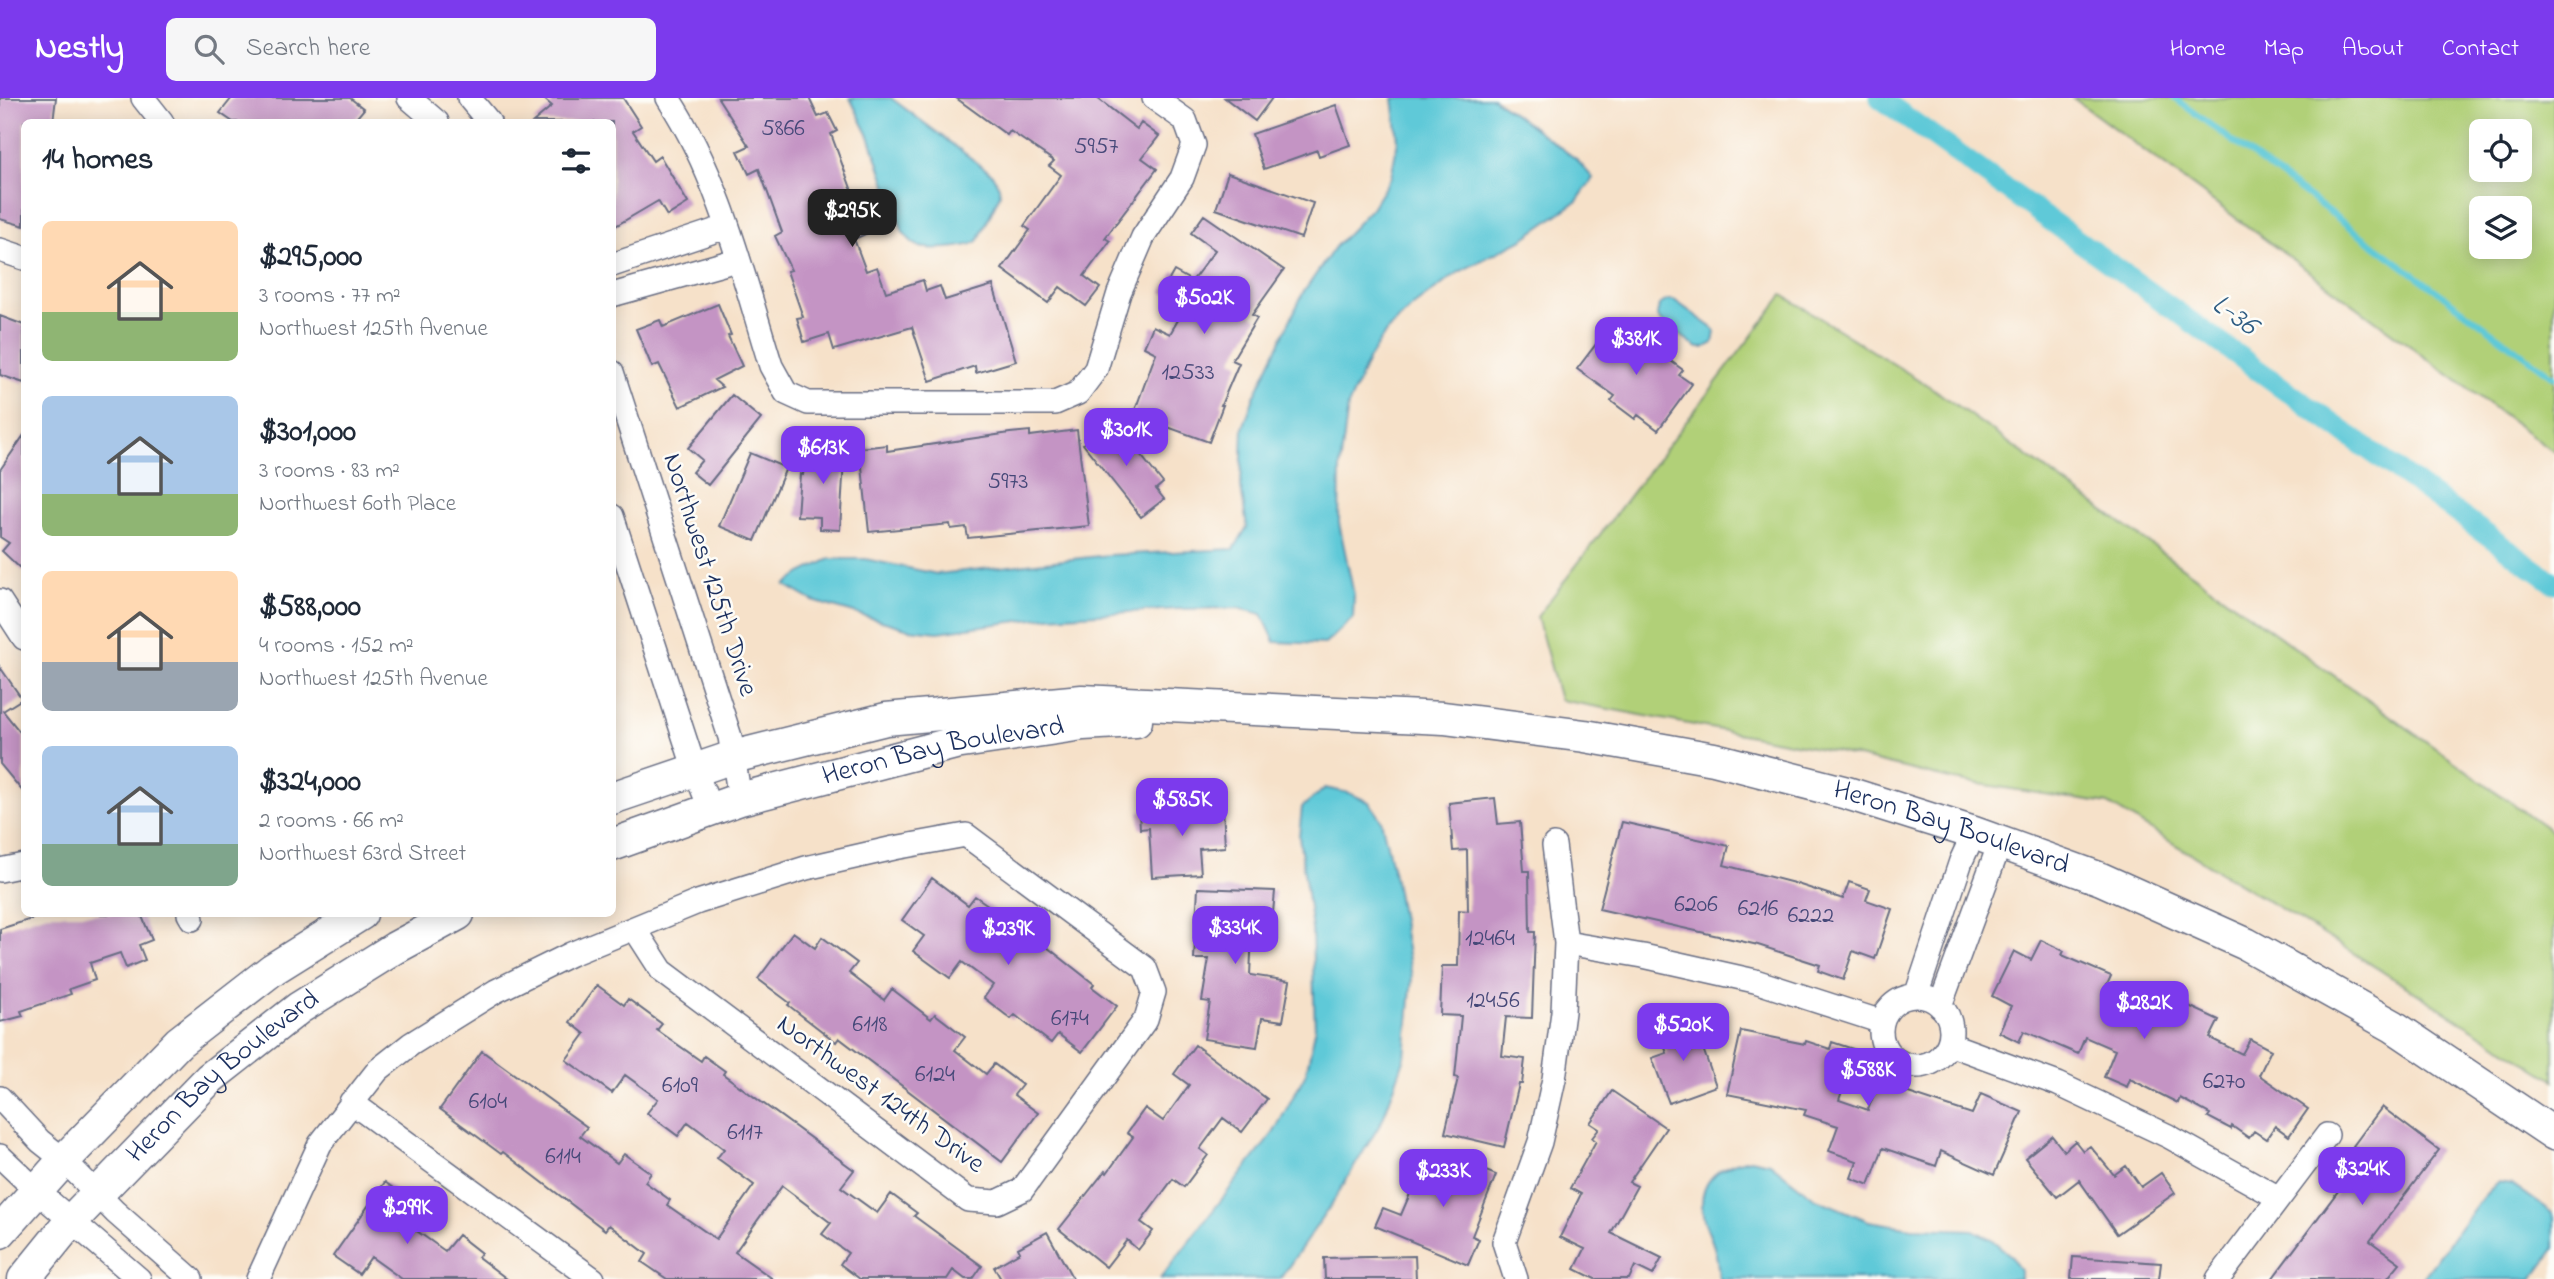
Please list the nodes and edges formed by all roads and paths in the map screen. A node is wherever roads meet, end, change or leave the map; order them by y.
1 (143, 98) edge
2 (409, 98) edge
3 (469, 98) edge
4 (668, 98) edge
5 (1154, 98) edge
6 (160, 119) edge
7 (434, 119) edge
8 (486, 119) edge
9 (726, 227) junction
10 (0, 250) edge
11 (21, 257) edge
12 (737, 260) junction
13 (616, 264) edge
14 (616, 294) edge
15 (616, 384) edge
16 (616, 528) edge
17 (0, 601) edge
18 (21, 633) edge
19 (1284, 712) junction
20 (733, 757) junction
21 (695, 770) junction
22 (616, 797) edge
23 (740, 799) junction
24 (710, 808) junction
25 (1987, 838) junction
26 (616, 843) edge
27 (1554, 845) dead end
28 (21, 866) edge
29 (0, 870) edge
30 (356, 917) edge
31 (452, 917) edge
32 (635, 929) junction
33 (1566, 943) junction
34 (1916, 996) junction
35 (1940, 1006) junction
36 (1882, 1022) junction
37 (1949, 1044) junction
38 (0, 1098) edge
39 (351, 1102) junction
40 (2554, 1133) edge
41 (2327, 1135) dead end
42 (0, 1156) edge
43 (64, 1160) junction
44 (37, 1191) junction
45 (97, 1194) junction
46 (2279, 1198) junction
47 (71, 1221) junction
48 (0, 1232) edge
49 (24, 1279) edge
50 (139, 1279) edge
51 (191, 1279) edge
52 (258, 1279) edge
53 (593, 1279) edge
54 (1516, 1279) edge
55 (2218, 1279) edge

1 - 6 street
2 - 7 street
3 - 8 street
4 - 9 street
5 - 12 street
9 - 12 street
9 - 13 street
10 - 11 street
12 - 14 street
15 - 20 street, Northwest 125th Drive
16 - 21 street
17 - 18 street
19 - 20 street, Heron Bay Boulevard
19 - 23 street, Heron Bay Boulevard
19 - 25 street, Heron Bay Boulevard
20 - 21 street, Heron Bay Boulevard
20 - 23 street, Northwest 125th Drive
21 - 22 street, Heron Bay Boulevard
21 - 24 street
23 - 24 street, Heron Bay Boulevard
24 - 26 street, Heron Bay Boulevard
25 - 34 street
25 - 35 street
25 - 40 street, Heron Bay Boulevard
27 - 33 street
28 - 29 street
30 - 43 street, Heron Bay Boulevard
31 - 45 street, Heron Bay Boulevard
32 - 32 street, Northwest 124th Drive
32 - 39 street
33 - 36 street
33 - 54 street
34 - 35 street
34 - 36 street
35 - 37 street
36 - 37 street
37 - 46 street
38 - 43 street
39 - 52 street
39 - 53 street
41 - 46 street
42 - 44 street
43 - 44 street, Heron Bay Boulevard
43 - 45 street
44 - 47 street
44 - 48 street, Heron Bay Boulevard
45 - 47 street, Heron Bay Boulevard
45 - 51 street
46 - 55 street
47 - 49 street, Heron Bay Boulevard
47 - 50 street

